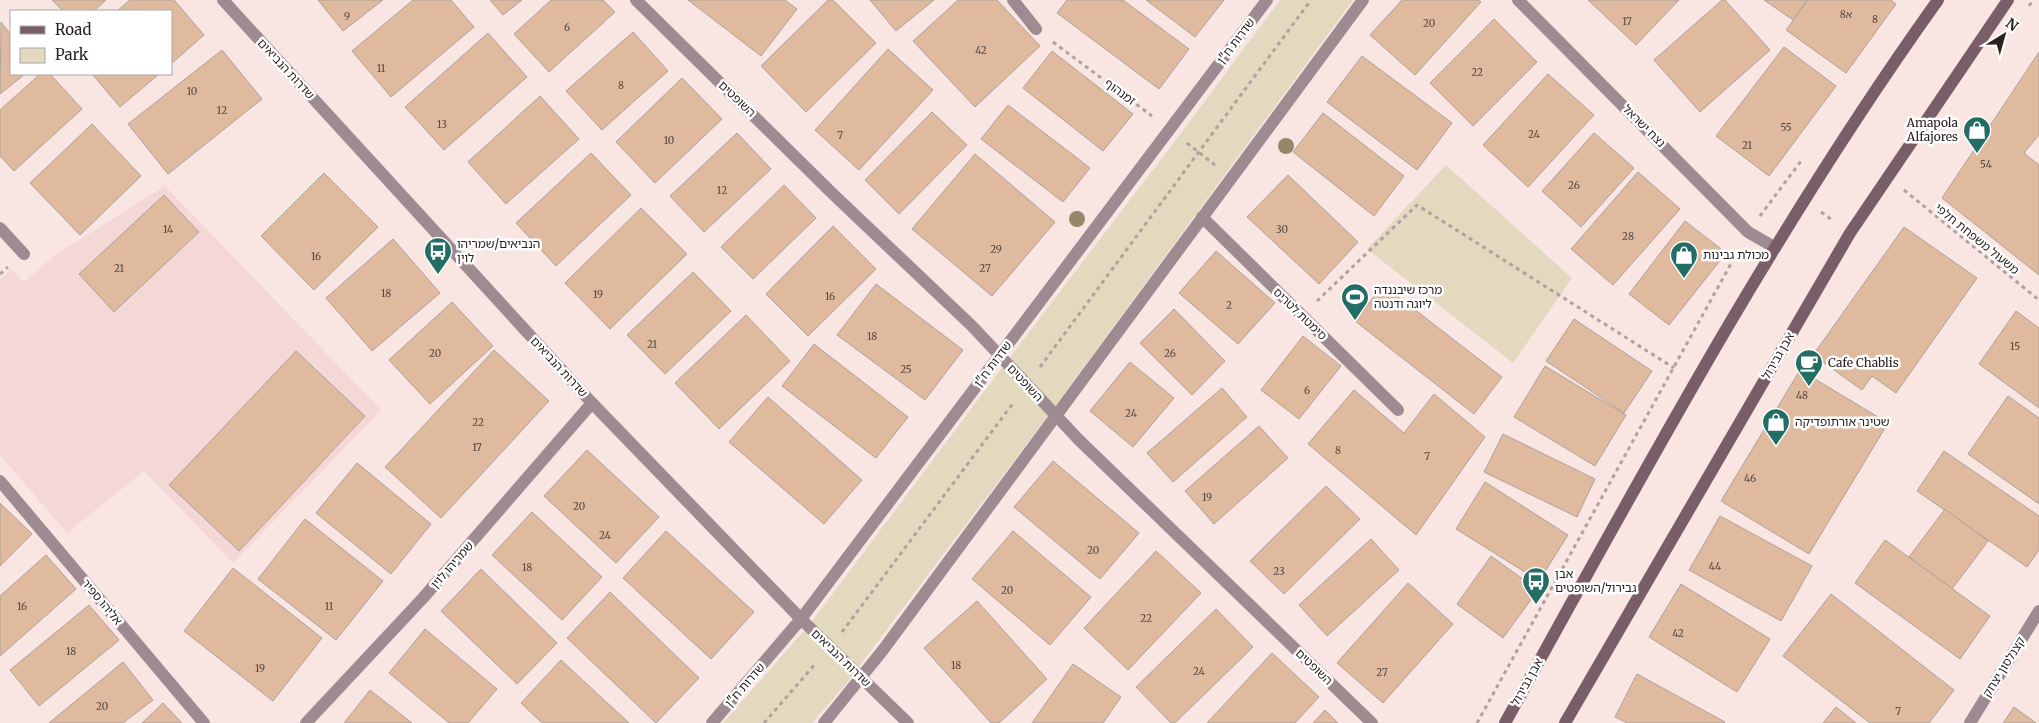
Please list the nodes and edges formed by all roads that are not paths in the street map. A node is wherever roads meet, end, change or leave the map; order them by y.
1 (223, 0) edge
2 (636, 0) edge
3 (1013, 0) edge
4 (1267, 0) edge
5 (1363, 0) edge
6 (1518, 0) edge
7 (2008, 0) edge
8 (1935, 1) edge
9 (1036, 28) road end
10 (1202, 217) junction
11 (0, 228) edge
12 (1774, 247) junction
13 (24, 254) dead end
14 (999, 356) junction
15 (592, 403) junction
16 (1398, 410) dead end
17 (1056, 416) junction
18 (0, 481) edge
19 (2039, 611) edge
20 (801, 619) junction
21 (861, 677) junction
22 (204, 723) edge
23 (306, 723) edge
24 (712, 723) edge
25 (824, 723) edge
26 (908, 723) edge
27 (1372, 723) edge
28 (1505, 723) edge
29 (1565, 723) edge
30 (1970, 723) edge

1 - 15 street, שדרות הנביאים
2 - 14 street, השופטים
3 - 9 street
4 - 14 street, שדרות ח"ן
5 - 10 street
6 - 12 street, נצח ישראל
7 - 29 main road, אבן גבירול
8 - 12 main road, אבן גבירול
10 - 16 street, סימטת לטריס
10 - 17 street
11 - 13 street
12 - 28 main road, אבן גבירול
14 - 17 street, השופטים
14 - 20 street, שדרות ח"ן
15 - 20 street, שדרות הנביאים
15 - 23 street, שמריהו לוין
17 - 21 street
17 - 27 street, השופטים
18 - 22 street, אליהו ספיר
19 - 30 street, קצנלסון יצחק
20 - 21 street, שדרות הנביאים
20 - 24 street, שדרות ח"ן
21 - 25 street
21 - 26 street, שדרות הנביאים

